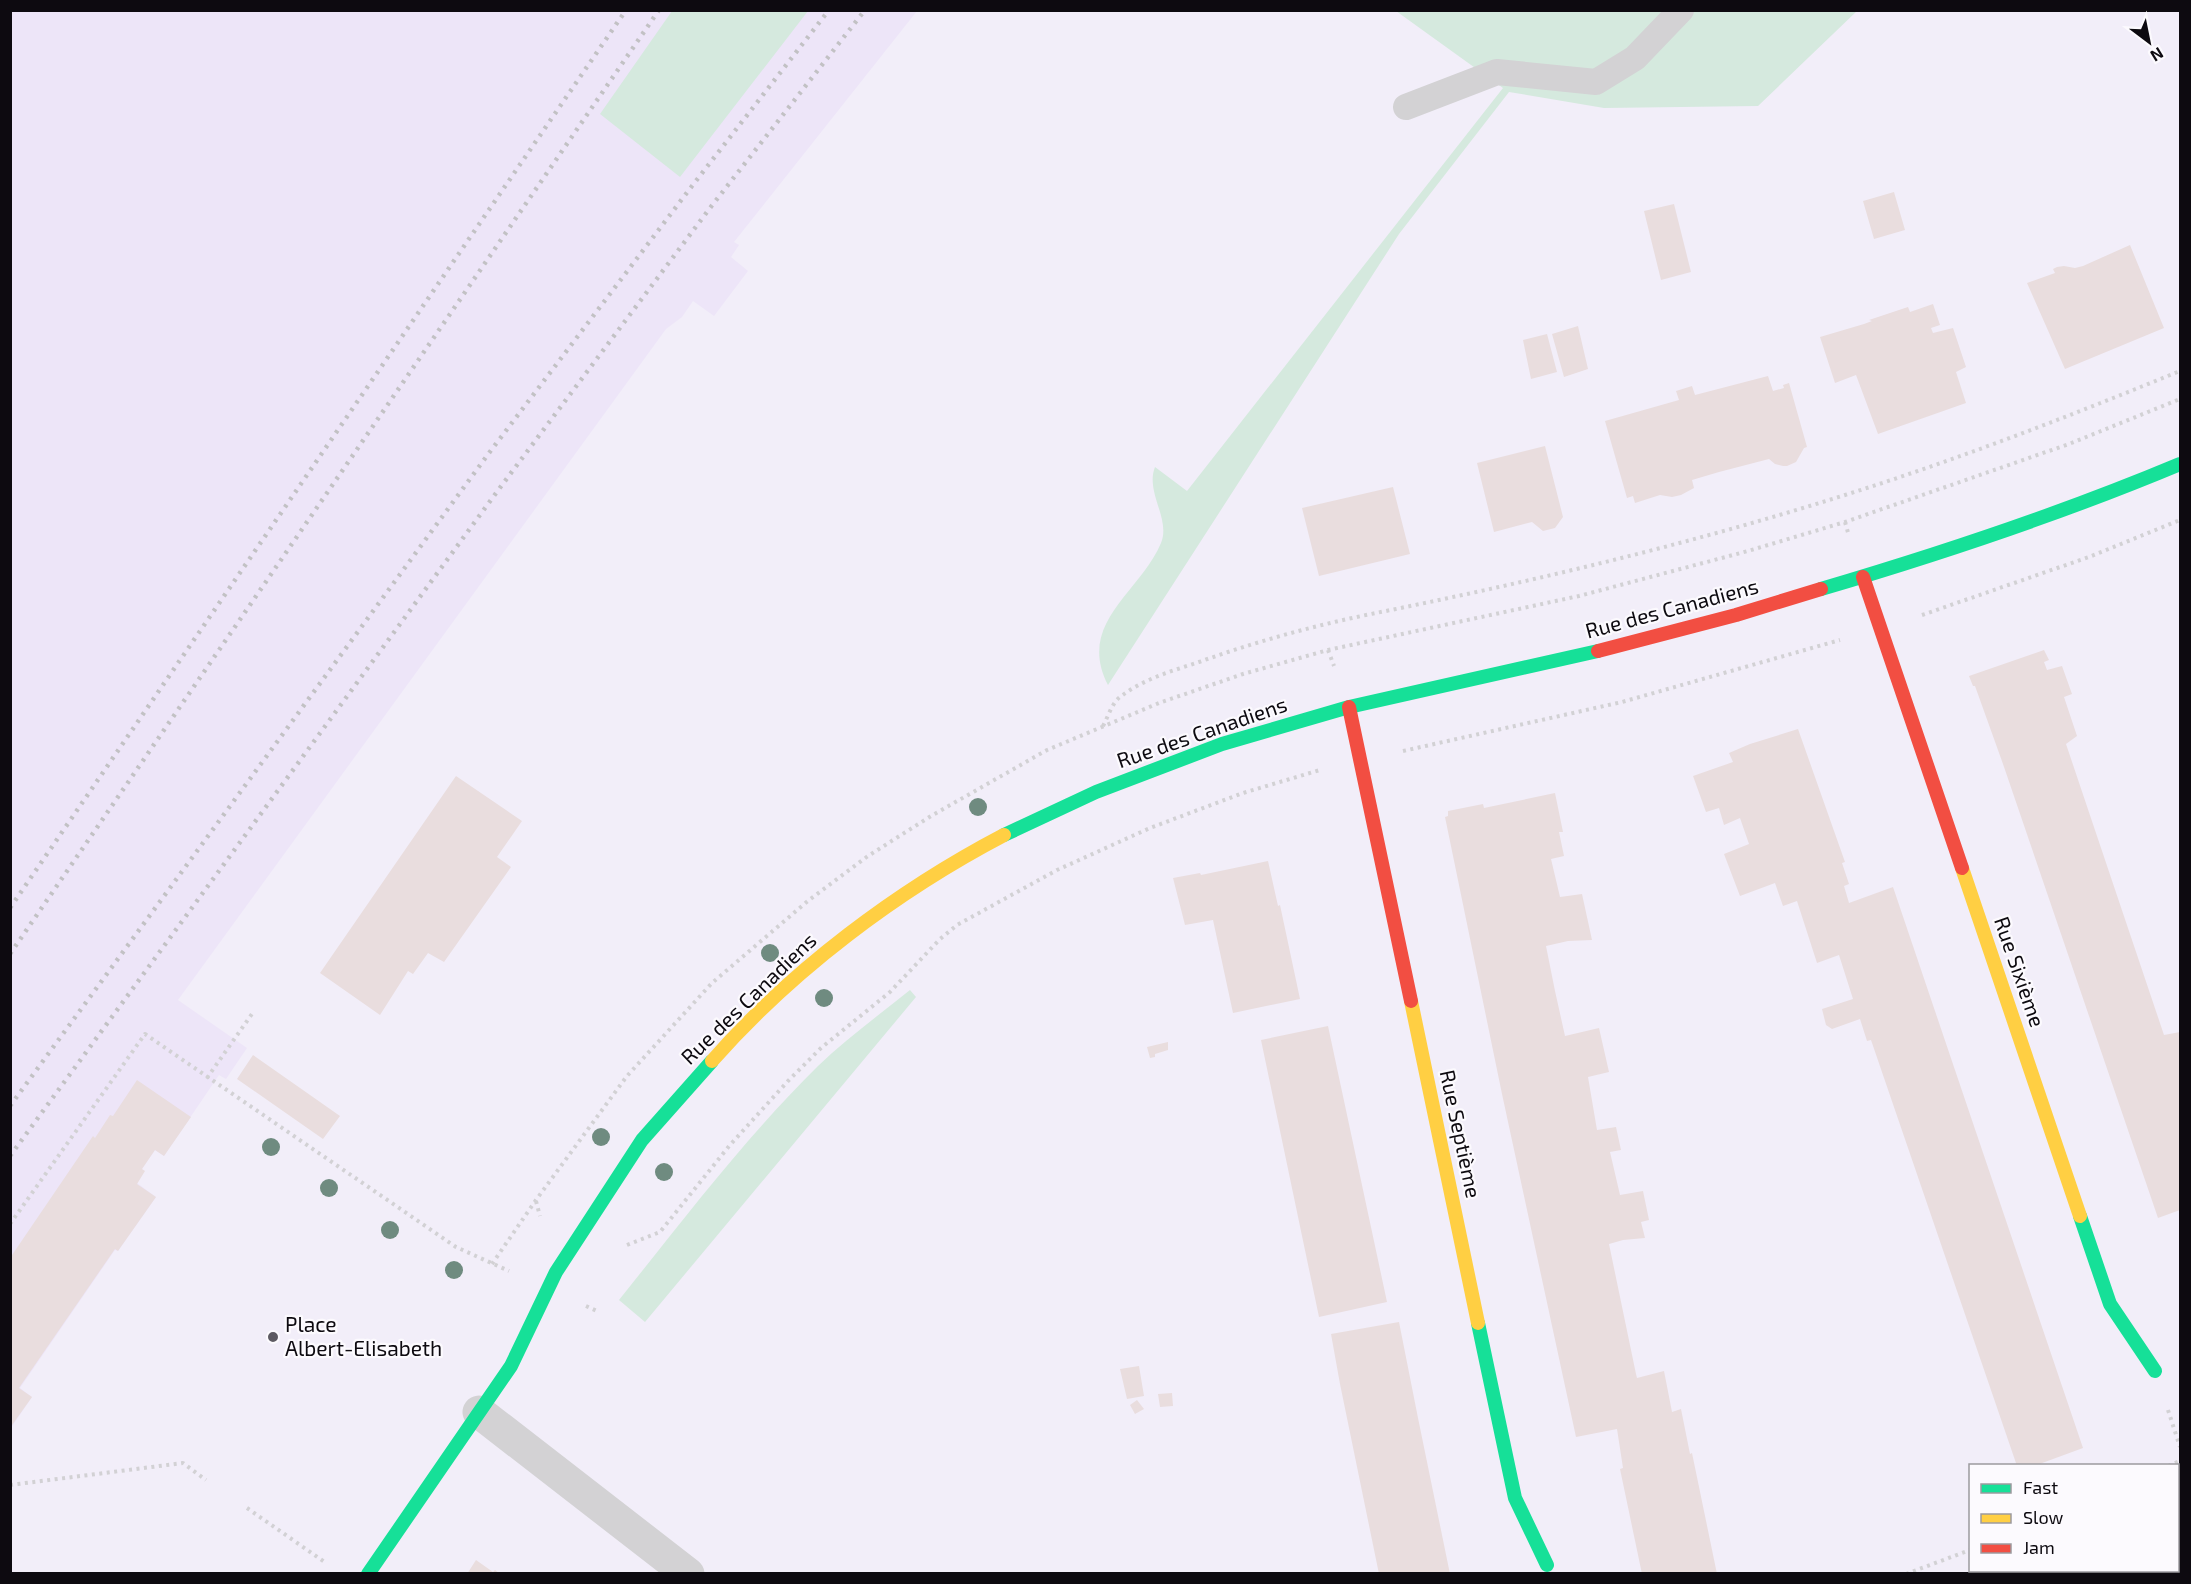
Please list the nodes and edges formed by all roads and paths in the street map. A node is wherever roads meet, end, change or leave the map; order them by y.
1 (1681, 10) edge
2 (1406, 107) dead end
3 (2181, 371) edge
4 (2181, 399) edge
5 (2181, 464) edge
6 (1863, 578) junction
7 (1349, 707) junction
8 (254, 1011) dead end
9 (207, 1078) junction
10 (536, 1200) dead end
11 (10, 1224) edge
12 (492, 1264) junction
13 (513, 1273) dead end
14 (2155, 1371) dead end
15 (479, 1413) junction
16 (206, 1480) dead end
17 (10, 1485) edge
18 (247, 1508) dead end
19 (1969, 1551) edge
20 (327, 1564) dead end
21 (1547, 1565) dead end
22 (368, 1574) edge
23 (688, 1574) edge
24 (1906, 1574) edge

1 - 2 lane
3 - 4 path
5 - 6 street, Rue des Canadiens
6 - 7 street, Rue des Canadiens
6 - 14 street, Rue Sixième
7 - 15 street, Rue des Canadiens
7 - 21 street, Rue Septième
8 - 9 path
9 - 11 path
9 - 12 path
10 - 12 path
12 - 13 path
15 - 22 street
15 - 23 street
16 - 17 path
18 - 20 path
19 - 24 path

